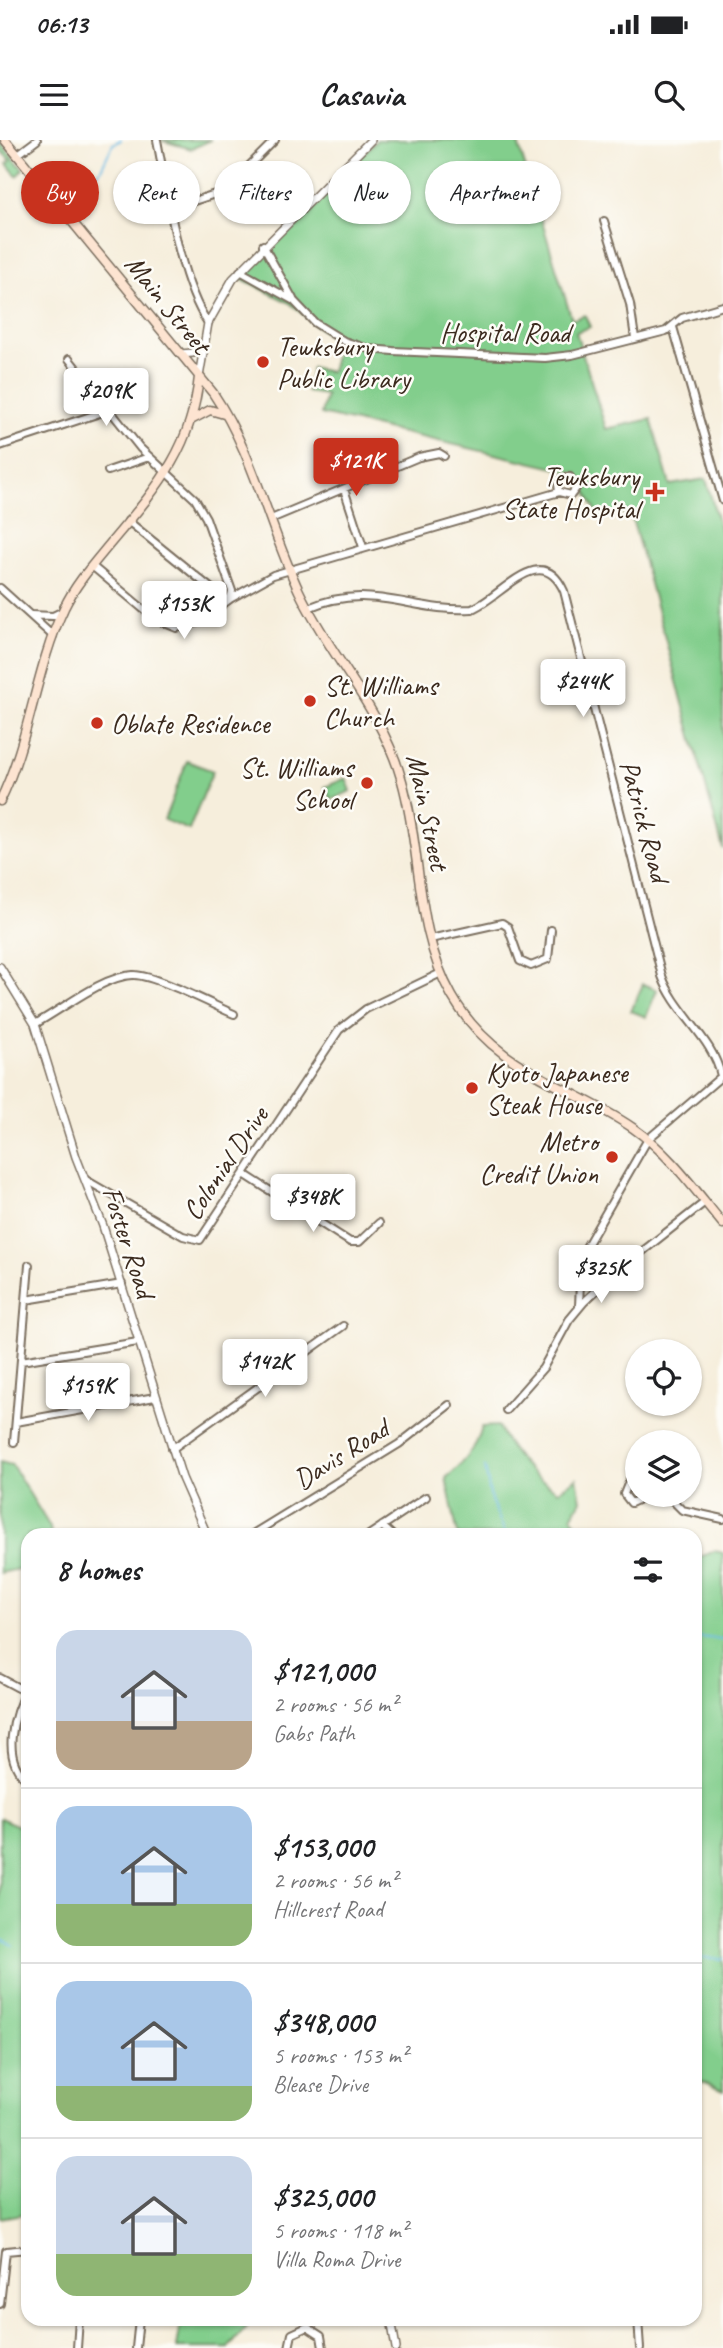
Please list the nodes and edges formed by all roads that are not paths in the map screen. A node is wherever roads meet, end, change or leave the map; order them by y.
1 (5, 140) edge
2 (37, 140) edge
3 (157, 140) edge
4 (275, 140) edge
5 (371, 140) edge
6 (17, 155) junction
7 (161, 161) edge
8 (200, 199) edge
9 (604, 221) dead end
10 (175, 224) edge
11 (263, 244) junction
12 (240, 271) junction
13 (294, 301) junction
14 (723, 306) edge
15 (208, 323) junction
16 (673, 327) junction
17 (635, 338) junction
18 (203, 343) junction
19 (180, 354) junction
20 (69, 359) dead end
21 (199, 377) junction
22 (109, 410) junction
23 (229, 417) junction
24 (193, 419) junction
25 (0, 446) edge
26 (444, 456) dead end
27 (149, 457) junction
28 (108, 471) dead end
29 (166, 475) junction
30 (344, 489) junction
31 (559, 492) dead end
32 (723, 500) edge
33 (271, 519) junction
34 (128, 521) junction
35 (363, 547) junction
36 (92, 566) junction
37 (290, 570) junction
38 (0, 588) edge
39 (230, 599) junction
40 (308, 608) junction
41 (63, 611) junction
42 (29, 614) junction
43 (53, 636) junction
44 (0, 801) edge
45 (551, 930) dead end
46 (430, 939) junction
47 (0, 967) edge
48 (441, 973) junction
49 (234, 1014) dead end
50 (36, 1024) junction
51 (722, 1076) edge
52 (648, 1139) junction
53 (244, 1174) junction
54 (86, 1180) junction
55 (705, 1202) junction
56 (379, 1223) dead end
57 (723, 1224) edge
58 (29, 1265) dead end
59 (122, 1284) junction
60 (26, 1300) junction
61 (579, 1307) junction
62 (343, 1326) dead end
63 (138, 1342) junction
64 (21, 1362) junction
65 (155, 1397) junction
66 (449, 1405) dead end
67 (506, 1410) dead end
68 (16, 1422) junction
69 (14, 1442) dead end
70 (172, 1449) junction
71 (426, 1497) dead end
72 (679, 1507) edge
73 (723, 1519) edge
74 (382, 1526) joint
75 (204, 1528) edge
76 (262, 1528) edge
77 (379, 1528) edge
78 (0, 1678) edge
79 (21, 1687) edge
80 (21, 1703) edge
81 (21, 1775) edge
82 (21, 2250) edge
83 (3, 2252) edge
84 (0, 2304) edge
85 (79, 2326) edge
86 (138, 2326) edge
87 (392, 2326) edge
88 (638, 2326) edge
89 (77, 2348) edge
90 (136, 2348) edge
91 (289, 2348) edge
92 (323, 2348) edge
93 (396, 2348) edge
94 (640, 2348) edge

1 - 6 main road, Main Street
2 - 6 street
3 - 7 street
4 - 8 street
5 - 11 street
6 - 19 main road, Main Street
9 - 17 street
10 - 15 street
11 - 12 street
11 - 13 street, Hospital Road
12 - 13 street, Hospital Road
12 - 15 street
13 - 17 street, Hospital Road
14 - 16 street, Hospital Road
15 - 18 street
16 - 17 street, Hospital Road
16 - 32 street
18 - 19 street
18 - 21 street
19 - 21 main road, Main Street
20 - 22 street
21 - 23 main road, Main Street
21 - 24 main road
22 - 25 street
22 - 27 street
23 - 24 main road
23 - 33 main road, Main Street
24 - 29 main road
26 - 30 street
27 - 28 street
27 - 29 street
29 - 34 main road
29 - 39 street
30 - 33 street
30 - 35 street
31 - 35 street
33 - 37 main road, Main Street
34 - 36 main road
34 - 39 street
35 - 37 street
36 - 39 street
36 - 41 main road
37 - 39 street
37 - 40 main road, Main Street
38 - 42 street
40 - 46 main road, Main Street
40 - 51 street, Patrick Road
41 - 42 street
41 - 43 main road
42 - 43 street
43 - 44 main road
45 - 46 street
46 - 48 main road, Main Street
47 - 50 street, Foster Road
48 - 52 main road, Main Street
48 - 53 street, Colonial Drive
49 - 50 street
50 - 54 street, Foster Road
51 - 52 street
52 - 55 main road, Main Street
52 - 61 street
53 - 54 street, Colonial Drive
53 - 56 street
54 - 59 street, Foster Road
55 - 57 main road, Main Street
55 - 61 street
58 - 60 street
59 - 60 street
59 - 63 street, Foster Road
60 - 64 street
61 - 67 street
62 - 70 street
63 - 64 street
63 - 65 street, Foster Road
64 - 68 street
65 - 68 street
65 - 70 street, Foster Road
66 - 76 street, Davis Road
68 - 69 street
70 - 75 street, Foster Road
71 - 74 street
72 - 73 street
74 - 77 street
78 - 79 street
80 - 81 street
82 - 83 street
83 - 84 street
85 - 89 street
86 - 90 street
87 - 93 street
88 - 94 street
91 - 92 street

